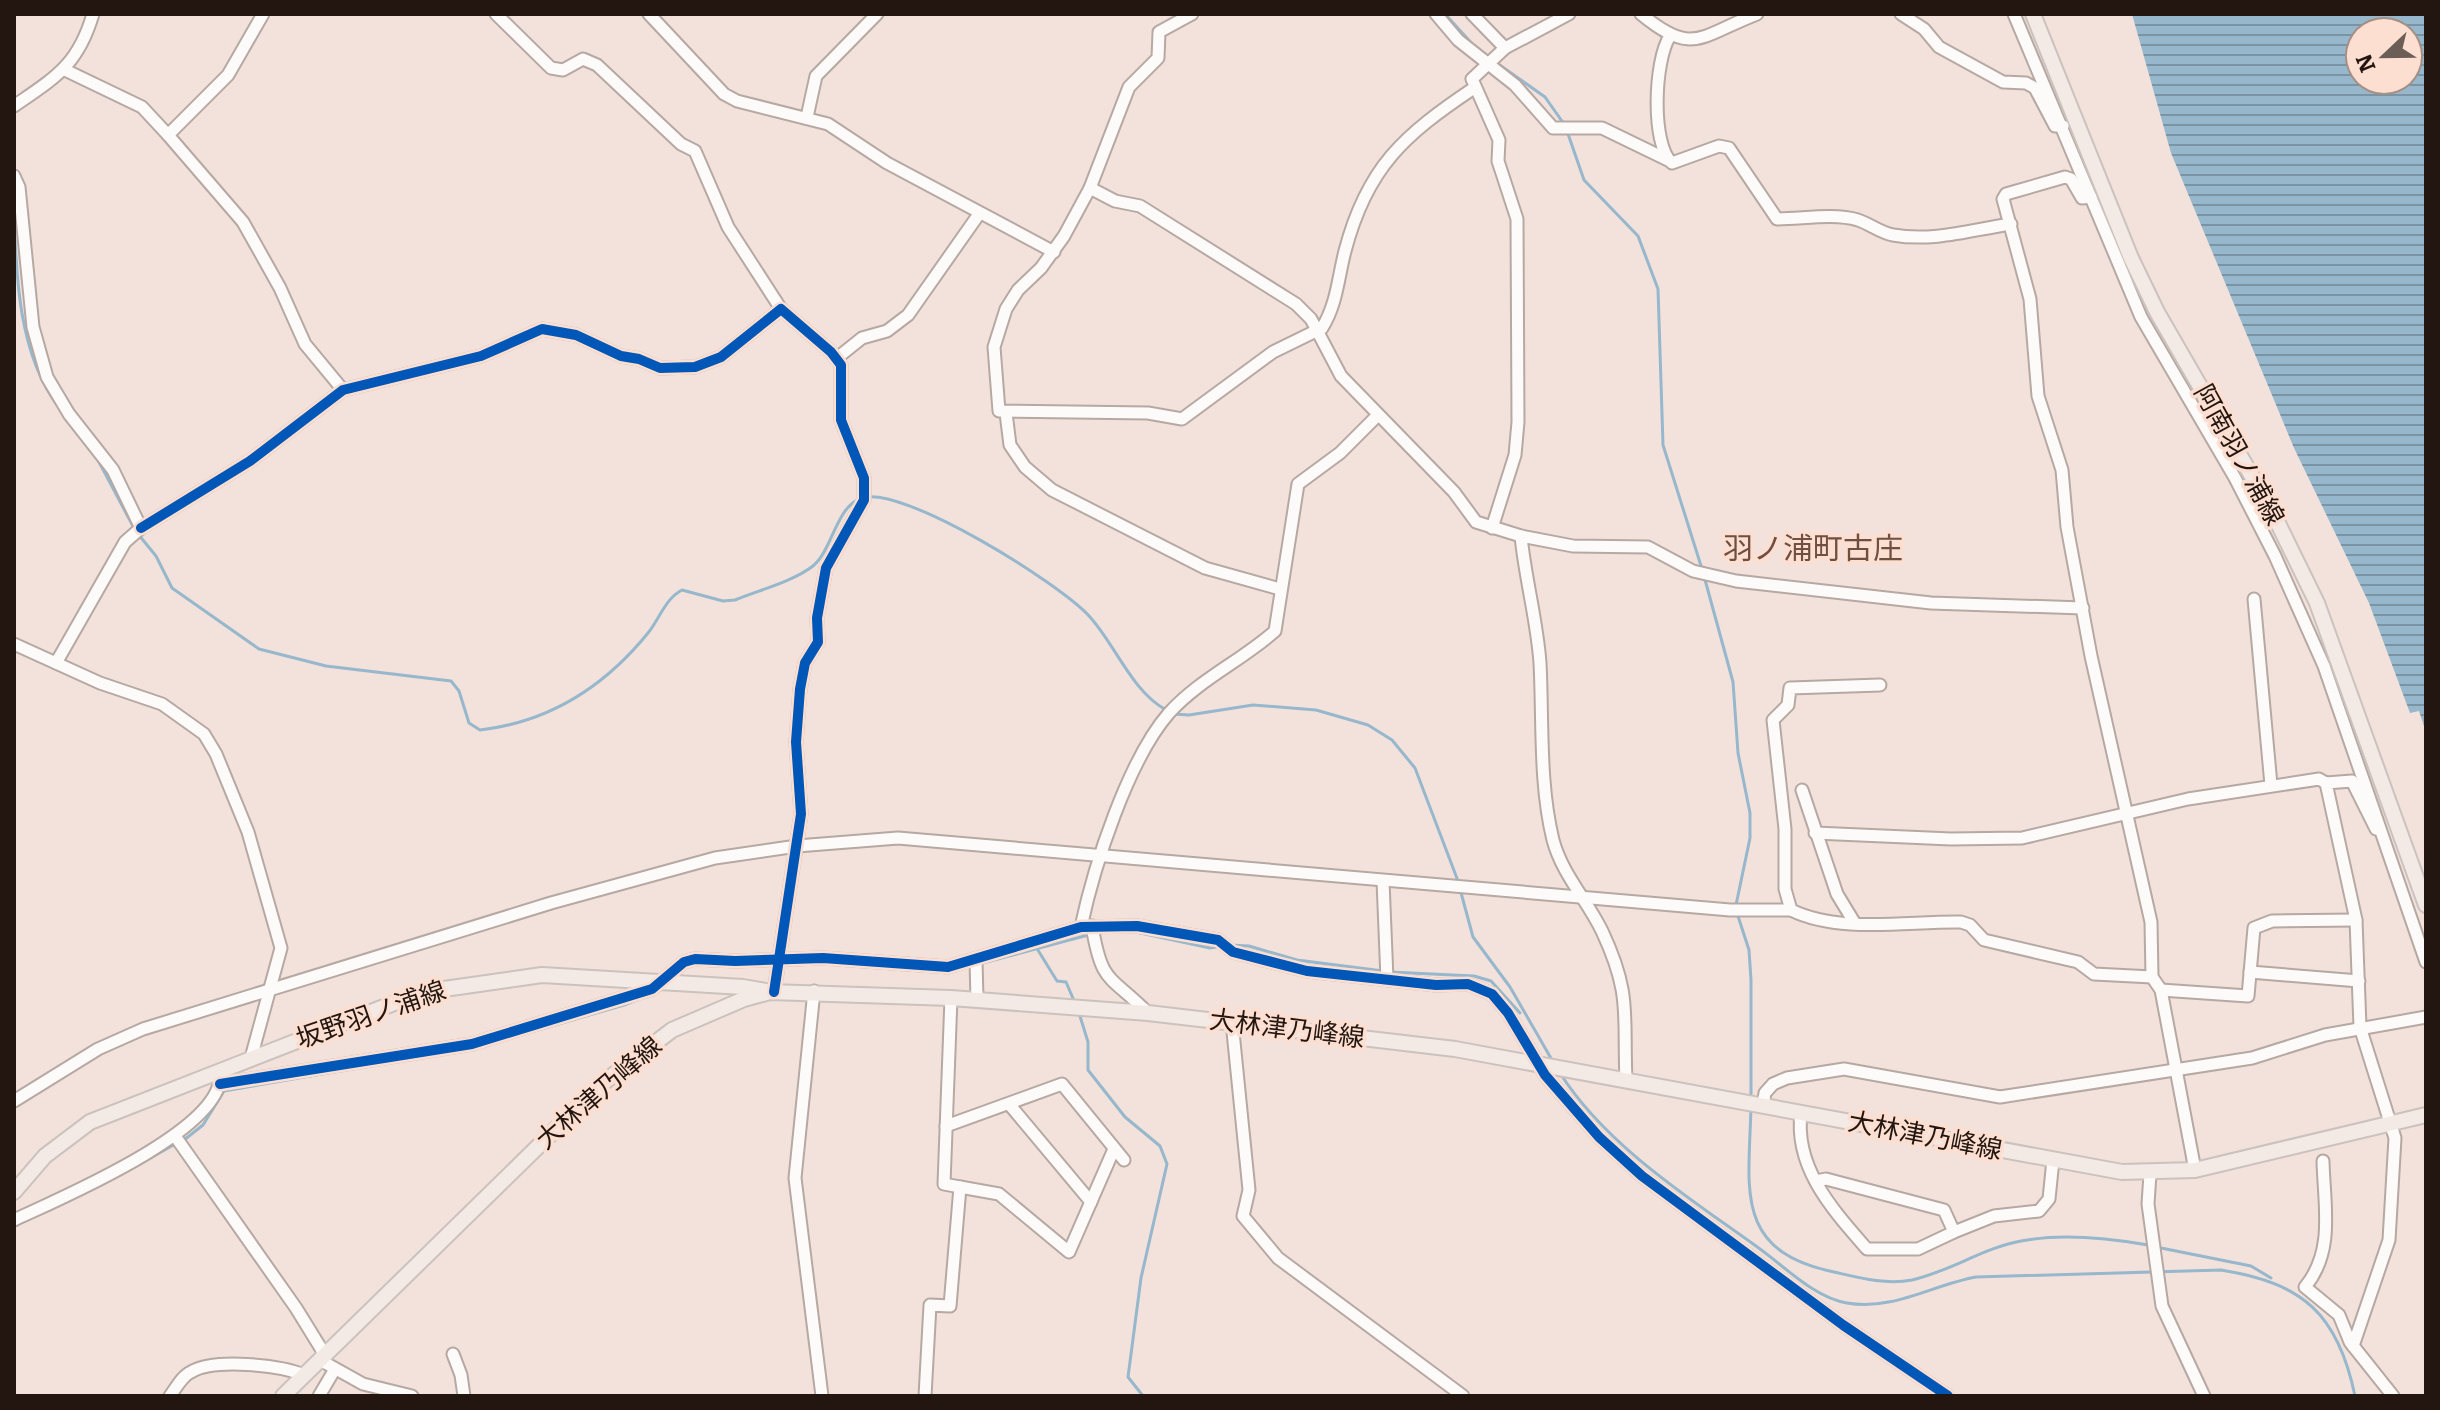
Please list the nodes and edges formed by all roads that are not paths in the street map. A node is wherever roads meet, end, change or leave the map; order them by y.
1 (93, 14) edge
2 (263, 14) edge
3 (496, 14) edge
4 (649, 14) edge
5 (877, 14) edge
6 (1192, 14) edge
7 (1436, 14) edge
8 (1472, 14) edge
9 (1569, 14) edge
10 (1641, 14) edge
11 (1757, 14) edge
12 (1901, 14) edge
13 (2014, 14) edge
14 (2033, 14) edge
15 (1735, 18) edge
16 (1670, 36) junction
17 (1505, 48) junction
18 (1487, 64) junction
19 (65, 70) junction
20 (1474, 88) junction
21 (14, 108) edge
22 (807, 117) junction
23 (2063, 126) junction
24 (168, 135) junction
25 (1668, 160) junction
26 (14, 176) edge
27 (1090, 188) junction
28 (2091, 197) junction
29 (979, 214) junction
30 (2011, 224) junction
31 (1054, 252) junction
32 (781, 309) junction
33 (1316, 331) junction
34 (837, 358) junction
35 (343, 390) junction
36 (1006, 413) junction
37 (1378, 415) junction
38 (1492, 528) junction
39 (137, 530) junction
40 (1521, 536) junction
41 (1280, 589) junction
42 (2254, 599) dead end
43 (2083, 608) junction
44 (14, 644) edge
45 (56, 663) junction
46 (1880, 685) dead end
47 (2326, 783) junction
48 (2271, 785) junction
49 (1802, 790) dead end
50 (2125, 814) junction
51 (1815, 833) junction
52 (2384, 833) junction
53 (797, 846) junction
54 (1101, 856) junction
55 (1383, 881) junction
56 (1584, 897) junction
57 (2426, 905) edge
58 (1791, 910) junction
59 (2356, 920) junction
60 (1854, 922) junction
61 (1086, 927) junction
62 (976, 960) junction
63 (2426, 962) edge
64 (777, 963) junction
65 (2250, 972) junction
66 (1387, 974) junction
67 (2152, 977) junction
68 (663, 981) junction
69 (2359, 981) junction
70 (2161, 990) junction
71 (272, 991) junction
72 (814, 991) junction
73 (772, 992) junction
74 (951, 998) junction
75 (977, 1000) junction
76 (1148, 1013) junction
77 (2426, 1017) edge
78 (1232, 1022) junction
79 (2360, 1027) junction
80 (251, 1058) junction
81 (1544, 1065) junction
82 (2177, 1071) junction
83 (220, 1078) junction
84 (1626, 1080) junction
85 (14, 1101) edge
86 (1009, 1104) junction
87 (1756, 1104) junction
88 (1801, 1113) junction
89 (2426, 1115) edge
90 (2391, 1124) junction
91 (946, 1126) junction
92 (175, 1136) junction
93 (1114, 1149) junction
94 (1124, 1160) dead end
95 (2053, 1160) junction
96 (2323, 1161) dead end
97 (2195, 1170) junction
98 (2150, 1174) junction
99 (1816, 1181) junction
100 (960, 1187) junction
101 (14, 1192) edge
102 (1091, 1202) junction
103 (14, 1220) edge
104 (1954, 1232) junction
105 (2353, 1346) junction
106 (453, 1354) dead end
107 (322, 1357) junction
108 (335, 1369) junction
109 (304, 1375) junction
110 (386, 1394) edge
111 (170, 1396) edge
112 (283, 1396) edge
113 (319, 1396) edge
114 (412, 1396) edge
115 (464, 1396) edge
116 (822, 1396) edge
117 (925, 1396) edge
118 (1463, 1396) edge
119 (1948, 1396) edge
120 (2204, 1396) edge
121 (2393, 1396) edge

1 - 19 street
2 - 24 street
3 - 32 street
4 - 22 street
5 - 22 street
6 - 27 street
7 - 18 street
8 - 17 street
9 - 17 street
10 - 16 street
11 - 15 street
12 - 23 street
13 - 23 street
14 - 57 main road, 阿南羽ノ浦線
15 - 16 street
16 - 25 street
17 - 18 street
18 - 20 street
18 - 25 street
19 - 21 street
19 - 24 street
20 - 33 street
20 - 38 street
22 - 29 street
23 - 28 street
24 - 35 street
25 - 30 street
26 - 39 street
27 - 31 street
27 - 33 street
28 - 30 street
28 - 52 street
29 - 31 street
29 - 34 street
30 - 43 street
31 - 36 street
32 - 34 street
32 - 35 street
33 - 36 street
33 - 37 street
34 - 53 street
35 - 39 street
36 - 41 street
37 - 38 street
37 - 41 street
38 - 40 street
39 - 45 street
40 - 43 street
40 - 56 street
41 - 54 street
42 - 48 street
43 - 50 street
44 - 45 street
45 - 71 street
46 - 58 street
47 - 48 street
47 - 52 street
47 - 59 street
48 - 50 street
49 - 51 street
50 - 51 street
50 - 67 street
51 - 60 street
52 - 63 street
53 - 54 street
53 - 64 street
53 - 71 street
54 - 55 street
54 - 61 street
55 - 56 street
55 - 66 street
56 - 58 street
56 - 84 street
58 - 60 street
59 - 65 street
59 - 69 street
60 - 67 street
61 - 62 street
61 - 66 street
61 - 76 street
62 - 64 street
62 - 75 street
64 - 68 street
64 - 73 street
65 - 69 street
65 - 70 street
66 - 81 street
67 - 70 street
68 - 73 main road, 坂野羽ノ浦線
68 - 80 main road, 坂野羽ノ浦線
68 - 83 street
69 - 79 street
70 - 82 street
71 - 80 street
71 - 85 street
72 - 73 main road, 大林津乃峰線
72 - 74 main road, 大林津乃峰線
72 - 116 street
73 - 107 main road, 大林津乃峰線
74 - 75 main road, 大林津乃峰線
74 - 91 street
75 - 76 main road, 大林津乃峰線
76 - 78 main road, 大林津乃峰線
77 - 79 street
78 - 81 main road, 大林津乃峰線
78 - 118 street
79 - 82 street
79 - 90 street
80 - 83 main road, 坂野羽ノ浦線
81 - 84 main road, 大林津乃峰線
81 - 119 street
82 - 87 street
82 - 97 street
83 - 92 street
83 - 101 main road, 坂野羽ノ浦線
84 - 87 main road, 大林津乃峰線
86 - 91 street
86 - 93 street
86 - 102 street
87 - 88 main road, 大林津乃峰線
88 - 95 main road, 大林津乃峰線
88 - 99 street
89 - 90 main road, 大林津乃峰線
90 - 97 main road, 大林津乃峰線
90 - 105 street
91 - 100 street
92 - 103 street
92 - 107 street
93 - 94 street
93 - 102 street
95 - 98 main road, 大林津乃峰線
95 - 104 street
96 - 105 street
97 - 98 main road, 大林津乃峰線
98 - 120 street
99 - 104 street
99 - 104 street
100 - 102 street
100 - 117 street
105 - 121 street
106 - 115 street
107 - 108 street
107 - 109 main road, 大林津乃峰線
108 - 110 street
108 - 113 street
109 - 111 street
109 - 112 main road, 大林津乃峰線
110 - 114 street

